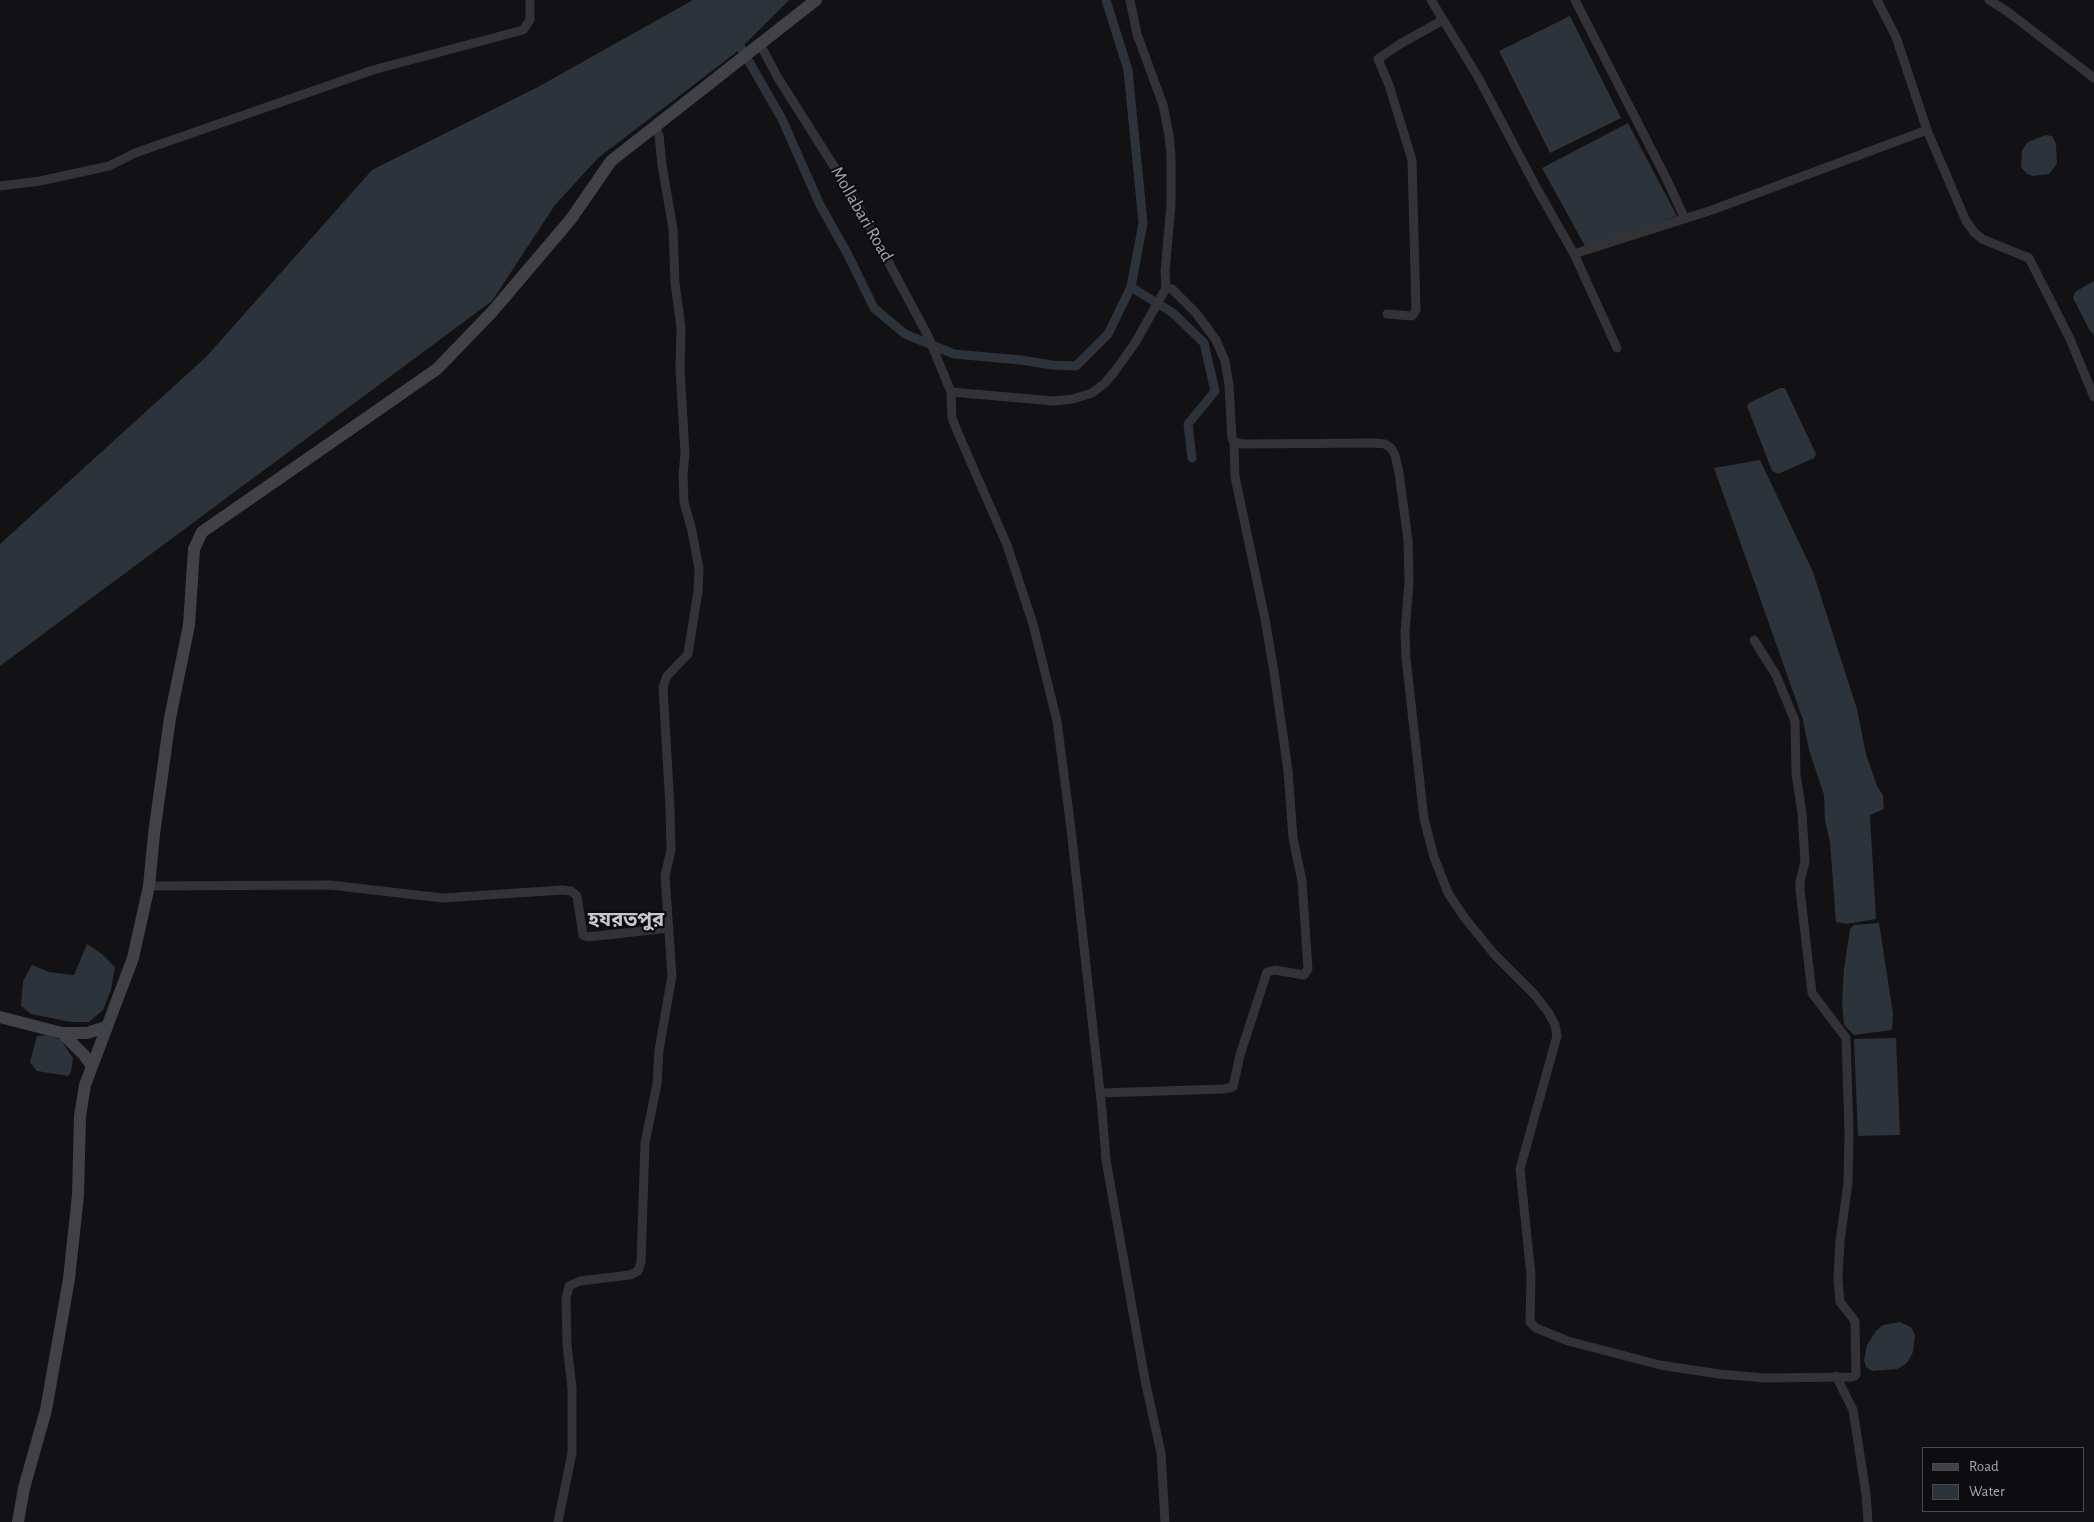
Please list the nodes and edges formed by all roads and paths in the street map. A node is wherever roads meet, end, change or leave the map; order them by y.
1 (530, 0) edge
2 (816, 0) edge
3 (1130, 0) edge
4 (1431, 0) edge
5 (1575, 0) edge
6 (1877, 0) edge
7 (1989, 0) edge
8 (1443, 20) junction
9 (756, 47) junction
10 (2094, 78) edge
11 (654, 126) junction
12 (1927, 130) junction
13 (0, 186) edge
14 (1685, 219) junction
15 (1574, 254) junction
16 (1164, 290) junction
17 (1387, 314) dead end
18 (1617, 348) dead end
19 (951, 392) junction
20 (2094, 397) edge
21 (1234, 442) junction
22 (1754, 640) dead end
23 (149, 886) junction
24 (670, 928) junction
25 (0, 1017) edge
26 (106, 1027) junction
27 (62, 1034) junction
28 (92, 1066) junction
29 (1100, 1093) junction
30 (1836, 1376) junction
31 (18, 1522) edge
32 (558, 1522) edge
33 (1165, 1522) edge
34 (1868, 1522) edge

1 - 13 street
2 - 9 street
3 - 16 street
4 - 8 street
5 - 14 street
6 - 12 street
7 - 10 street
8 - 15 street
8 - 17 street
9 - 11 street
9 - 19 street, Mollabari Road
11 - 23 street
11 - 24 street
12 - 14 street
12 - 20 street
14 - 15 street
15 - 18 street
16 - 19 street
16 - 21 street
19 - 29 street, Mollabari Road
21 - 29 street
21 - 30 street
22 - 30 street
23 - 24 street
23 - 26 street
24 - 32 street
25 - 27 street
26 - 27 street
26 - 28 street
27 - 28 street
28 - 31 street
29 - 33 street, Mollabari Road
30 - 34 street

